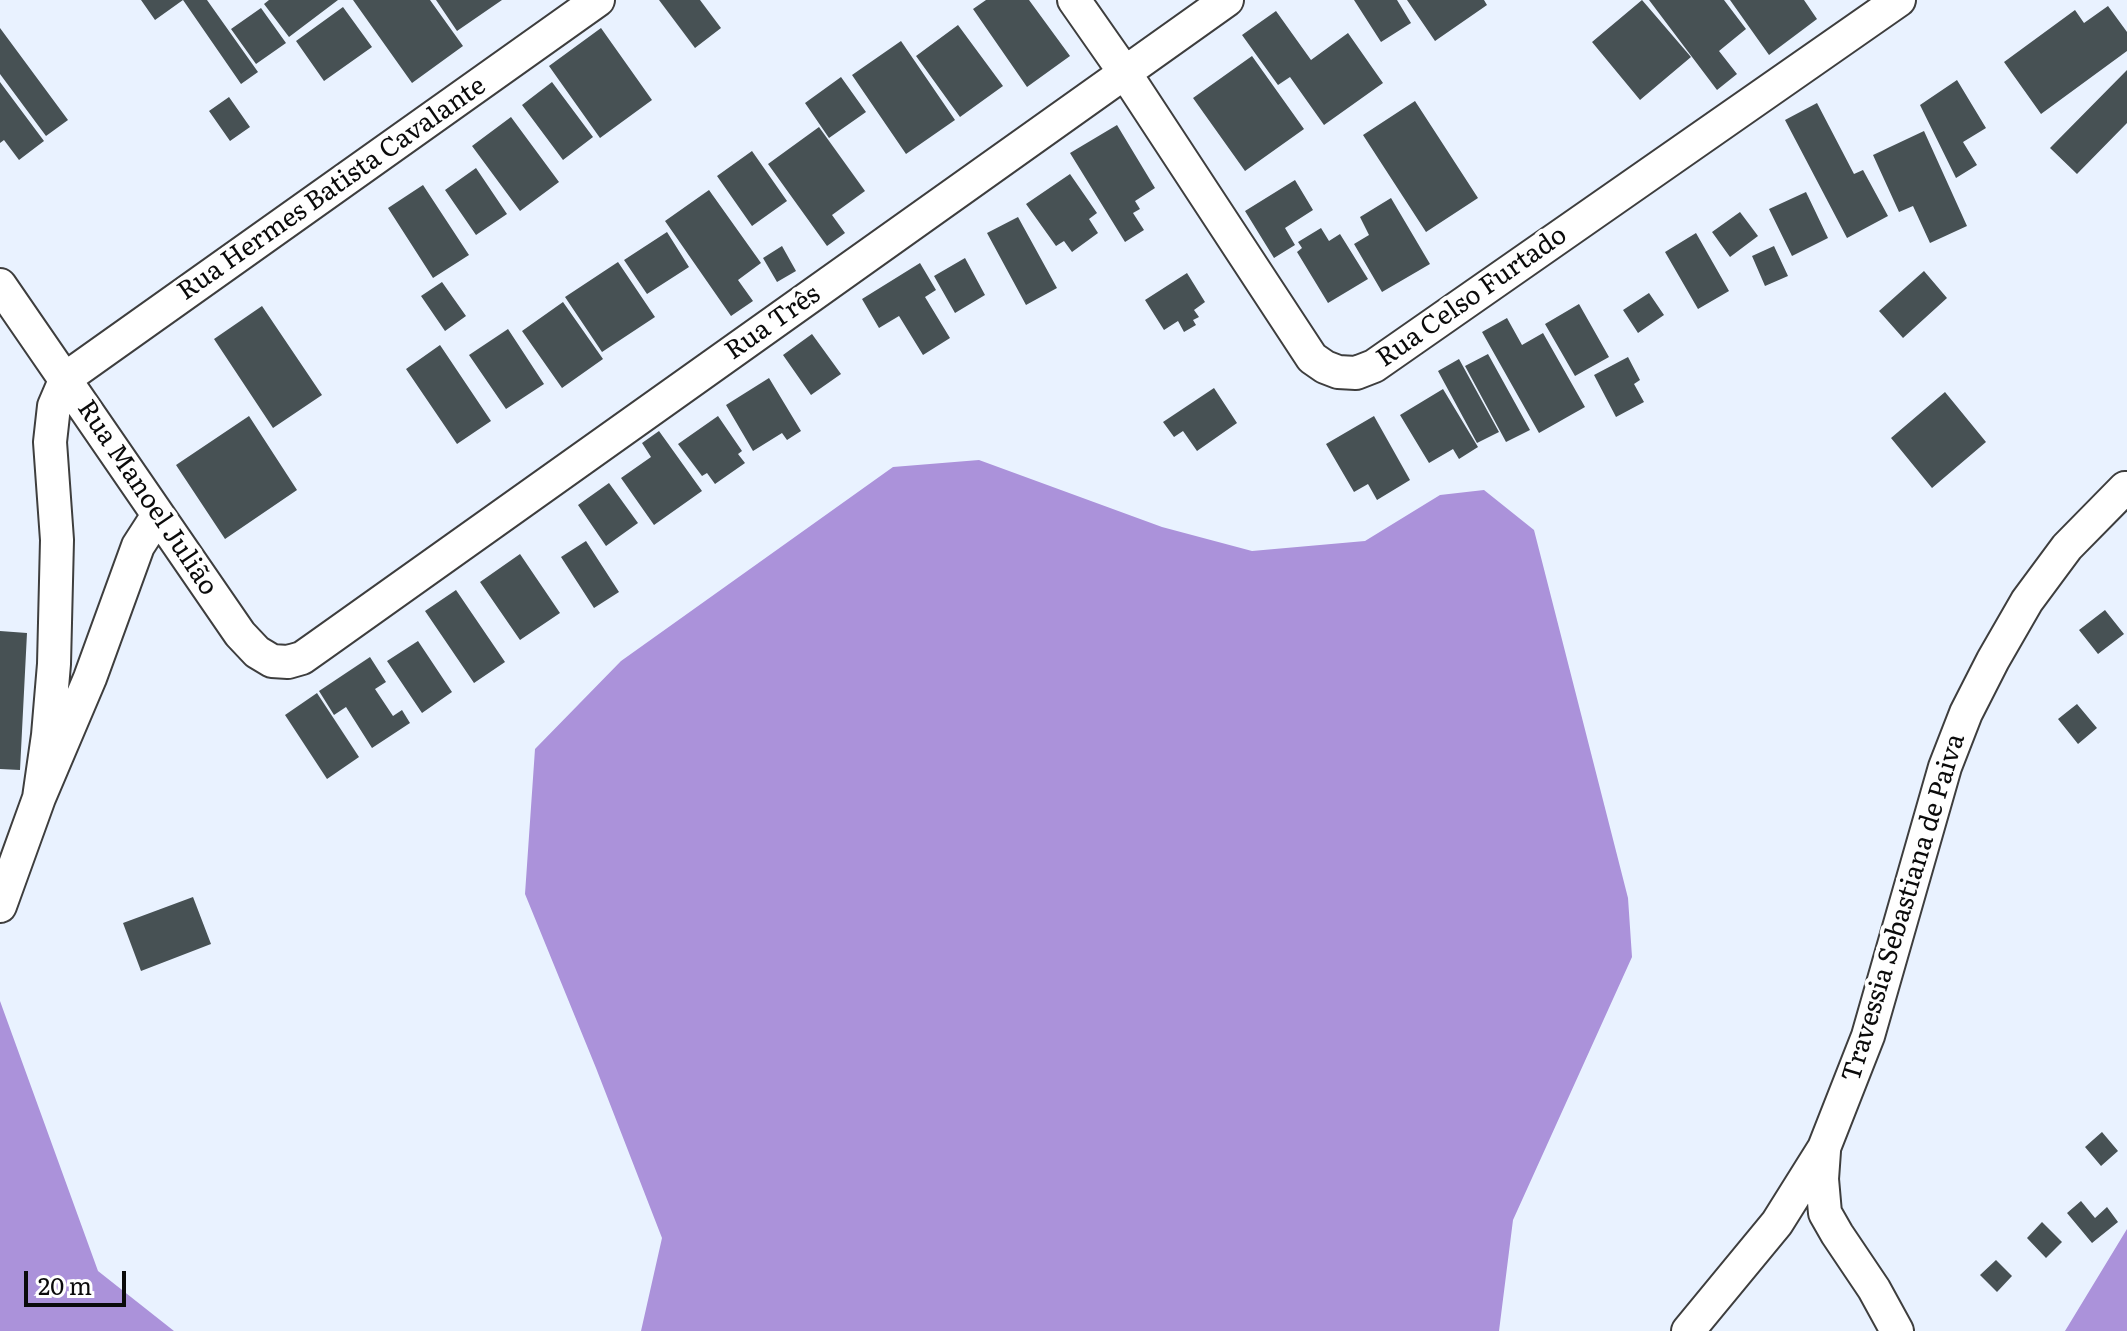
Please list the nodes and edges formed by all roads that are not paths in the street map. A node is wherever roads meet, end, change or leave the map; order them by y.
1 (598, 0) edge
2 (1074, 0) edge
3 (1227, 0) edge
4 (1899, 0) edge
5 (1125, 73) junction
6 (0, 285) edge
7 (66, 378) junction
8 (2126, 495) edge
9 (158, 515) junction
10 (319, 646) joint
11 (39, 798) junction
12 (0, 906) edge
13 (1824, 1148) junction
14 (1688, 1331) edge
15 (1897, 1331) edge

1 - 7 street, Rua Hermes Batista Cavalante
2 - 5 street, Rua Celso Furtado
3 - 5 street, Rua Três
4 - 5 street, Rua Celso Furtado
5 - 10 street, Rua Três
6 - 7 street, Rua Manoel Julião
7 - 9 street, Rua Manoel Julião
7 - 11 street
8 - 13 street, Travessia Sebastiana de Paiva
9 - 10 street, Rua Manoel Julião
9 - 11 street
11 - 12 street
13 - 14 street, Travessia Sebastiana de Paiva
13 - 15 street

